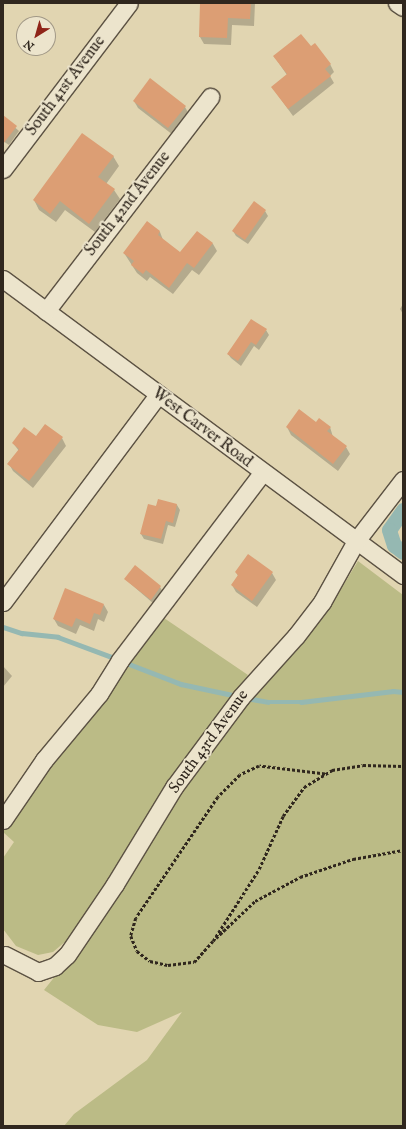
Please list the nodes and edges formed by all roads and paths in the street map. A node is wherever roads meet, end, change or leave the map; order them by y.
1 (129, 3) edge
2 (397, 3) edge
3 (403, 7) edge
4 (210, 97) dead end
5 (3, 169) edge
6 (3, 279) edge
7 (46, 311) junction
8 (158, 395) junction
9 (262, 473) junction
10 (403, 480) edge
11 (356, 541) junction
12 (403, 575) edge
13 (3, 602) edge
14 (403, 766) edge
15 (325, 774) junction
16 (3, 820) edge
17 (403, 850) edge
18 (213, 941) junction
19 (5, 955) dead end

1 - 5 street, South 41st Avenue
2 - 3 street
4 - 7 street, South 42nd Avenue
6 - 7 street, West Carver Road
7 - 8 street, West Carver Road
8 - 9 street, West Carver Road
8 - 13 street
9 - 11 street, West Carver Road
9 - 16 street
10 - 11 street, South 43rd Avenue
11 - 12 street, West Carver Road
11 - 19 street, South 43rd Avenue
14 - 15 path
15 - 18 path
15 - 18 path
17 - 18 path

